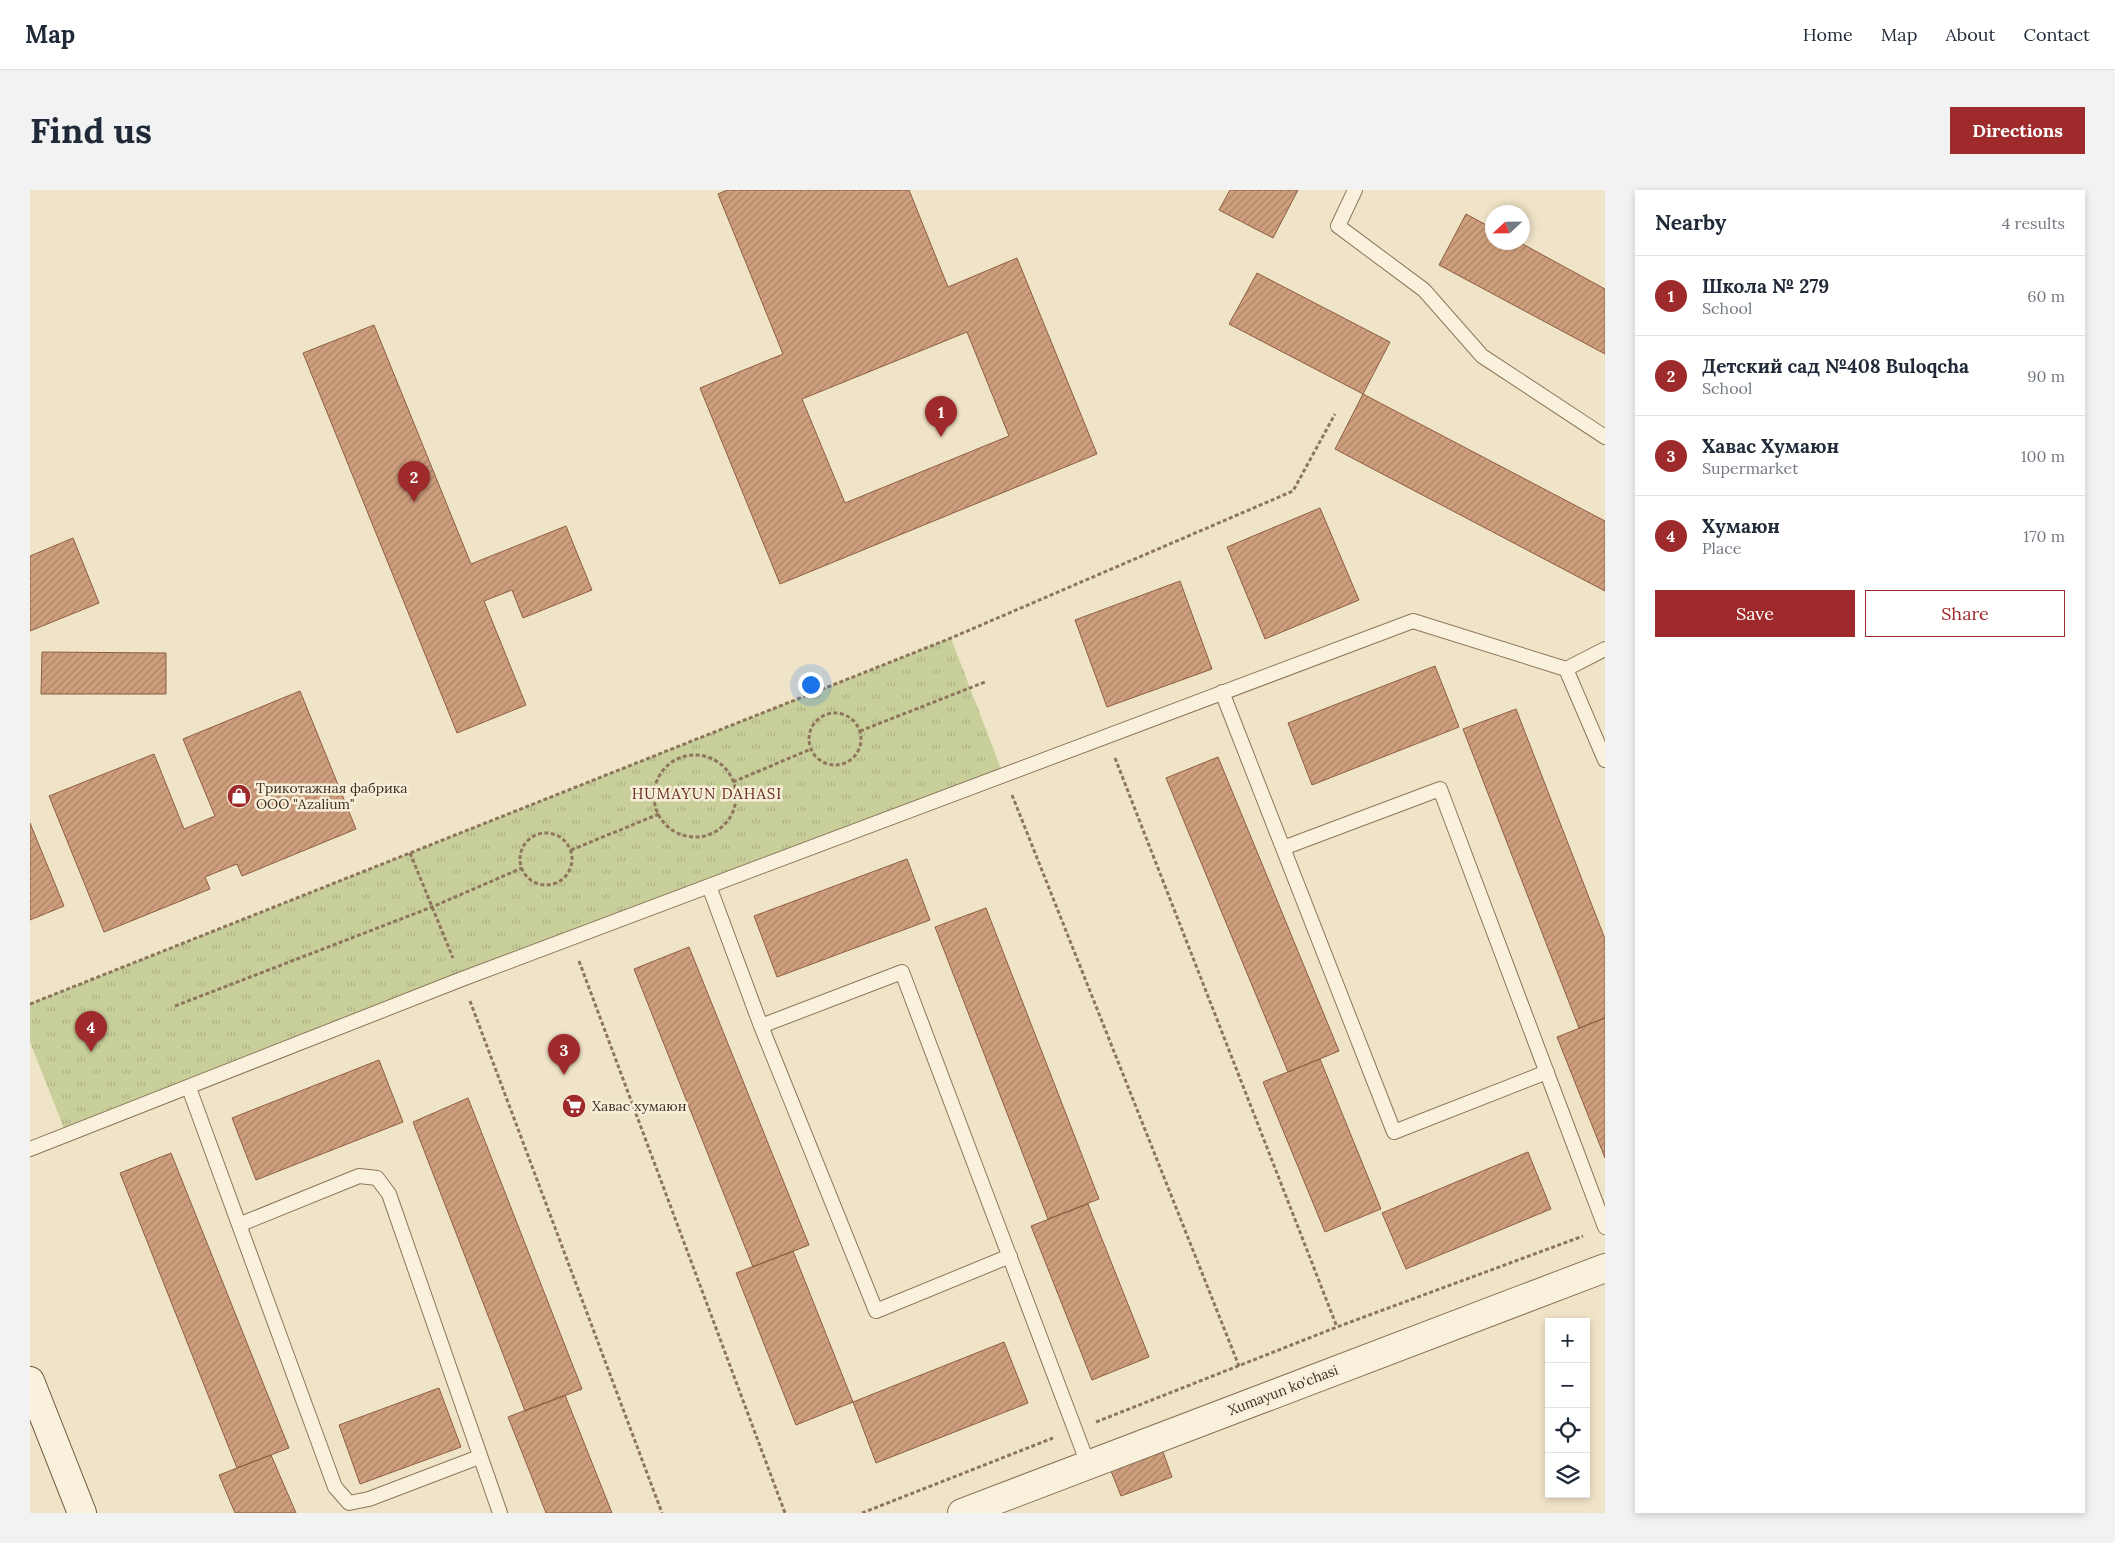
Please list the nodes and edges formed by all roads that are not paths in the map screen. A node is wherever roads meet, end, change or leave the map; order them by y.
1 (1355, 190) edge
2 (1605, 437) edge
3 (1605, 649) edge
4 (1566, 669) junction
5 (1222, 692) junction
6 (1605, 760) edge
7 (1283, 848) junction
8 (709, 886) junction
9 (762, 1026) junction
10 (1547, 1072) junction
11 (189, 1088) junction
12 (30, 1149) edge
13 (241, 1224) junction
14 (1605, 1227) edge
15 (1010, 1256) junction
16 (1605, 1268) edge
17 (30, 1381) edge
18 (479, 1457) junction
19 (1088, 1464) junction
20 (82, 1513) edge
21 (500, 1513) edge
22 (962, 1513) edge

1 - 2 lane
3 - 4 lane
4 - 5 lane
4 - 6 lane
5 - 7 lane
5 - 8 lane
7 - 10 lane
7 - 10 lane
8 - 9 lane
8 - 11 lane
9 - 15 lane
9 - 15 lane
10 - 14 lane
11 - 12 lane
11 - 13 lane
13 - 18 lane
13 - 18 lane
15 - 19 lane
16 - 19 street, Xumayun ko'chasi
17 - 20 street
18 - 21 lane
19 - 22 street, Xumayun ko'chasi

